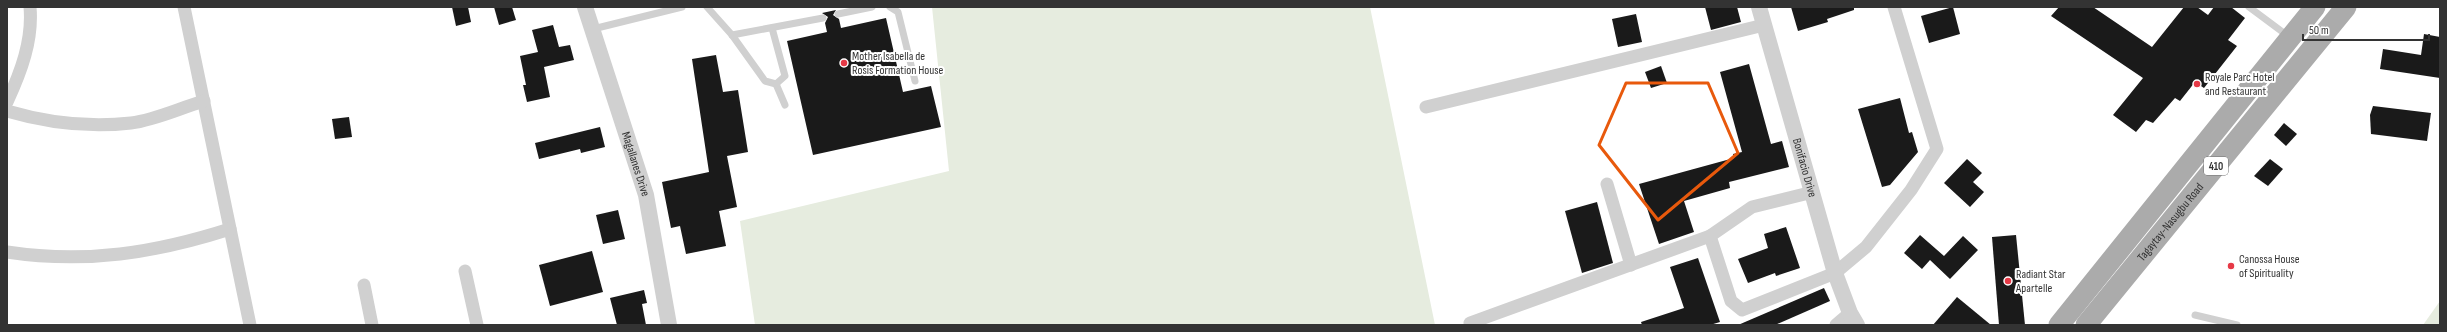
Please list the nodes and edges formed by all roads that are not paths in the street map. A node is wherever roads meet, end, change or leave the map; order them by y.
1 (30, 7) edge
2 (184, 7) edge
3 (585, 7) edge
4 (682, 7) edge
5 (707, 7) edge
6 (872, 7) edge
7 (890, 7) edge
8 (1759, 7) edge
9 (1894, 7) edge
10 (2249, 7) edge
11 (2315, 7) edge
12 (2346, 7) edge
13 (838, 14) dead end
14 (823, 18) dead end
15 (1764, 25) junction
16 (593, 28) junction
17 (772, 28) junction
18 (732, 35) junction
19 (2290, 38) junction
20 (915, 81) dead end
21 (776, 84) junction
22 (204, 101) junction
23 (7, 102) edge
24 (785, 104) dead end
25 (1426, 107) dead end
26 (7, 111) edge
27 (1607, 184) dead end
28 (1813, 192) junction
29 (230, 229) junction
30 (1710, 236) junction
31 (7, 252) edge
32 (1631, 265) junction
33 (466, 271) dead end
34 (1835, 273) junction
35 (364, 285) dead end
36 (2195, 315) dead end
37 (1854, 319) edge
38 (1470, 323) dead end
39 (250, 325) edge
40 (372, 325) edge
41 (477, 325) edge
42 (669, 325) edge
43 (1836, 325) edge
44 (2060, 325) edge
45 (2086, 325) edge
46 (2237, 325) edge

1 - 23 street
2 - 22 street
3 - 16 street, Magallanes Drive
4 - 16 lane
5 - 18 lane
6 - 13 lane
7 - 20 lane
8 - 15 street, Bonifacio Drive
9 - 34 street
10 - 19 lane
11 - 19 main road, Tagaytay-Nasugbu Road / 410
12 - 45 main road, Tagaytay-Nasugbu Road / 410
14 - 17 lane
15 - 25 street
15 - 28 street, Bonifacio Drive
16 - 42 street, Magallanes Drive
17 - 18 lane
17 - 21 lane
18 - 21 lane
19 - 44 main road, Tagaytay-Nasugbu Road / 410
21 - 24 lane
22 - 26 street
22 - 29 street
27 - 32 street
28 - 30 street
28 - 34 street, Bonifacio Drive
29 - 31 street
29 - 39 street
30 - 32 street
30 - 34 street
32 - 38 street
33 - 41 street
34 - 37 street, Bonifacio Drive
35 - 40 street
36 - 46 lane
37 - 43 street

